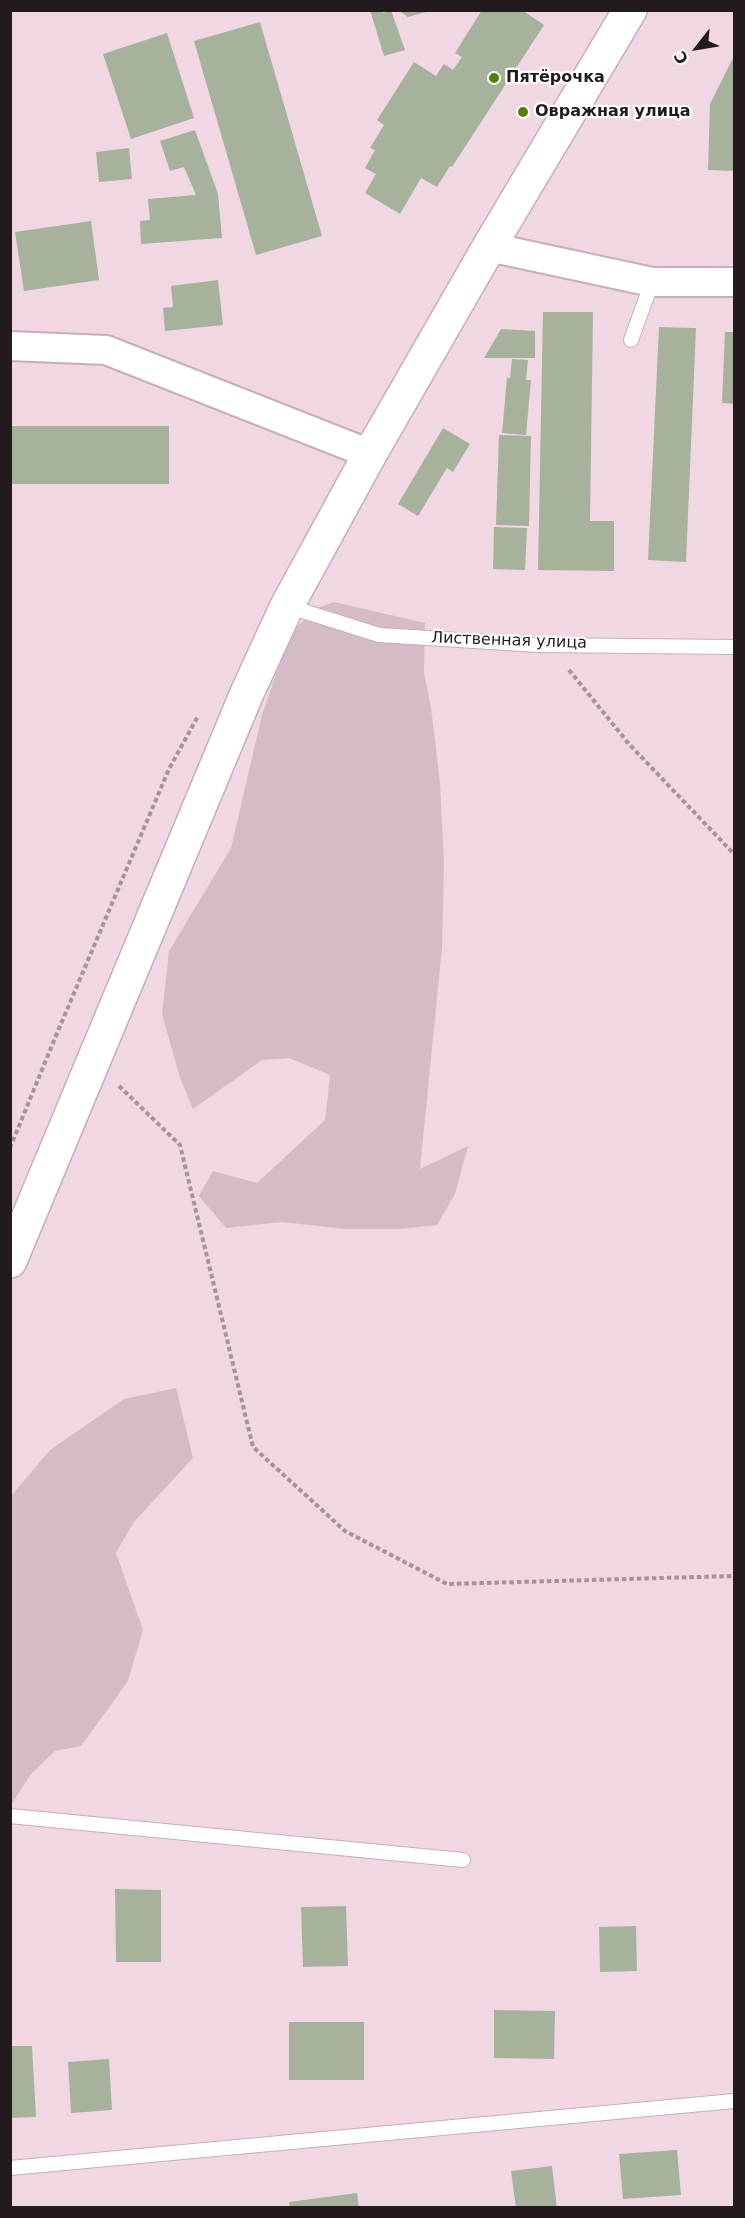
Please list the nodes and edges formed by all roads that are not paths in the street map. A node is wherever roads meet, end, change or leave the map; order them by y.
1 (630, 10) edge
2 (489, 248) junction
3 (652, 282) junction
4 (735, 282) edge
5 (631, 340) dead end
6 (10, 346) edge
7 (370, 454) junction
8 (287, 606) junction
9 (735, 647) edge
10 (10, 1261) edge
11 (10, 1816) edge
12 (462, 1860) dead end
13 (735, 2101) edge
14 (10, 2168) edge

1 - 2 street
2 - 3 street
2 - 7 street
3 - 4 street
3 - 5 lane
6 - 7 street
7 - 8 street
8 - 9 lane, Лиственная улица
8 - 10 street
11 - 12 lane
13 - 14 lane

